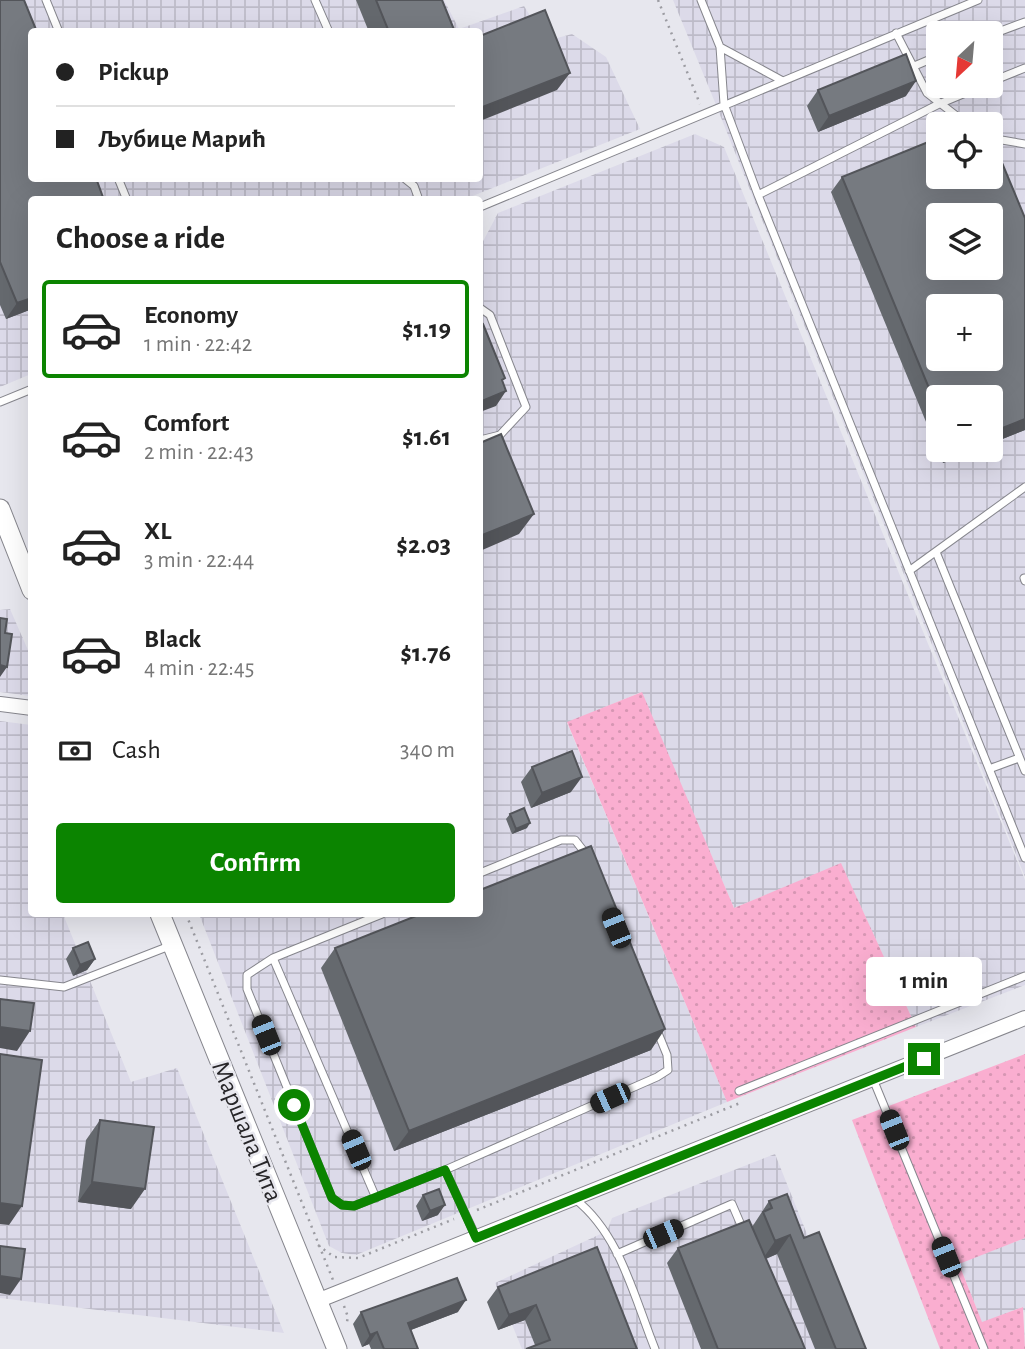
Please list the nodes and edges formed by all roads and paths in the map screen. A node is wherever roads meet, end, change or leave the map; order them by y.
1 (46, 0) edge
2 (315, 0) edge
3 (658, 0) edge
4 (701, 0) edge
5 (978, 0) edge
6 (1025, 22) edge
7 (57, 28) edge
8 (327, 28) edge
9 (1003, 30) edge
10 (896, 33) junction
11 (720, 47) junction
12 (926, 61) edge
13 (912, 67) junction
14 (1025, 68) edge
15 (1003, 77) edge
16 (781, 80) junction
17 (953, 98) edge
18 (724, 104) junction
19 (939, 104) junction
20 (950, 112) edge
21 (703, 113) junction
22 (1003, 140) edge
23 (1025, 144) edge
24 (758, 195) junction
25 (483, 206) edge
26 (483, 310) edge
27 (28, 391) edge
28 (0, 402) edge
29 (483, 439) edge
30 (1025, 487) edge
31 (0, 509) edge
32 (936, 552) junction
33 (909, 572) junction
34 (28, 580) edge
35 (0, 704) edge
36 (28, 708) edge
37 (1020, 758) junction
38 (989, 769) junction
39 (1025, 771) edge
40 (1025, 858) edge
41 (590, 864) edge
42 (483, 872) edge
43 (161, 917) edge
44 (187, 917) edge
45 (375, 917) edge
46 (173, 945) junction
47 (273, 958) junction
48 (1025, 976) edge
49 (0, 980) edge
50 (652, 1017) edge
51 (1025, 1018) edge
52 (873, 1079) junction
53 (739, 1091) dead end
54 (745, 1101) dead end
55 (445, 1170) junction
56 (376, 1198) junction
57 (575, 1199) junction
58 (466, 1214) junction
59 (476, 1238) junction
60 (747, 1240) edge
61 (318, 1245) junction
62 (617, 1254) junction
63 (339, 1292) junction
64 (317, 1301) junction
65 (341, 1341) edge
66 (655, 1349) edge
67 (984, 1349) edge

1 - 7 lane
2 - 8 lane
3 - 21 path
4 - 11 lane
5 - 10 lane
6 - 9 lane
10 - 13 lane
10 - 16 lane
11 - 16 lane
11 - 18 lane
12 - 13 lane
13 - 19 lane
14 - 15 lane
16 - 18 lane
17 - 19 lane
18 - 21 lane
18 - 24 lane
19 - 20 lane
19 - 24 lane
21 - 25 lane
22 - 23 lane
24 - 33 lane
26 - 29 lane
27 - 28 lane
30 - 32 lane
31 - 34 main road
32 - 33 lane
32 - 37 lane
33 - 38 lane
35 - 36 street
37 - 38 lane
37 - 39 lane
38 - 40 lane
41 - 42 lane
43 - 46 main road, Маршала Тита
44 - 61 path
45 - 47 lane
46 - 49 lane
46 - 64 main road, Маршала Тита
47 - 56 lane
47 - 56 lane
48 - 53 lane
50 - 55 lane
51 - 52 street
52 - 57 street
52 - 67 lane
54 - 58 path
55 - 56 lane
55 - 58 lane
57 - 59 street
57 - 62 lane
58 - 59 lane
58 - 61 path
59 - 63 street
60 - 62 lane
61 - 63 path
62 - 66 lane
63 - 64 street
63 - 65 path
64 - 65 main road, Маршала Тита

